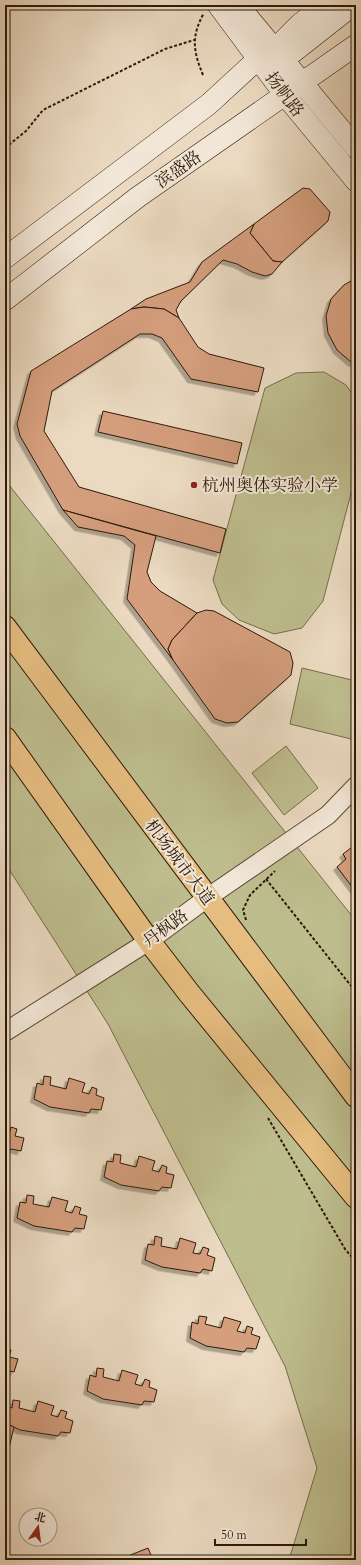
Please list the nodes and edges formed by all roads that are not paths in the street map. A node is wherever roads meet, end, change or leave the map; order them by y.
1 (238, 5) edge
2 (324, 5) edge
3 (353, 5) edge
4 (211, 7) edge
5 (356, 44) edge
6 (272, 56) junction
7 (301, 82) junction
8 (285, 95) junction
9 (356, 148) edge
10 (356, 181) edge
11 (5, 258) edge
12 (5, 300) edge
13 (5, 627) edge
14 (5, 738) edge
15 (356, 786) edge
16 (207, 898) junction
17 (149, 941) junction
18 (5, 1032) edge
19 (356, 1096) edge
20 (356, 1197) edge

1 - 6 main road
2 - 6 main road, 滨盛路
3 - 6 main road
4 - 6 main road, 扬帆路
5 - 7 main road, 滨盛路
6 - 7 main road
6 - 8 main road, 扬帆路
6 - 11 main road, 滨盛路
7 - 8 main road, 滨盛路
7 - 9 main road
8 - 10 main road, 扬帆路
8 - 12 main road, 滨盛路
13 - 16 main road, 机场城市大道
14 - 17 main road
15 - 16 street, 丹枫路
16 - 17 street, 丹枫路
16 - 19 main road, 机场城市大道
17 - 18 street, 丹枫路
17 - 20 main road

